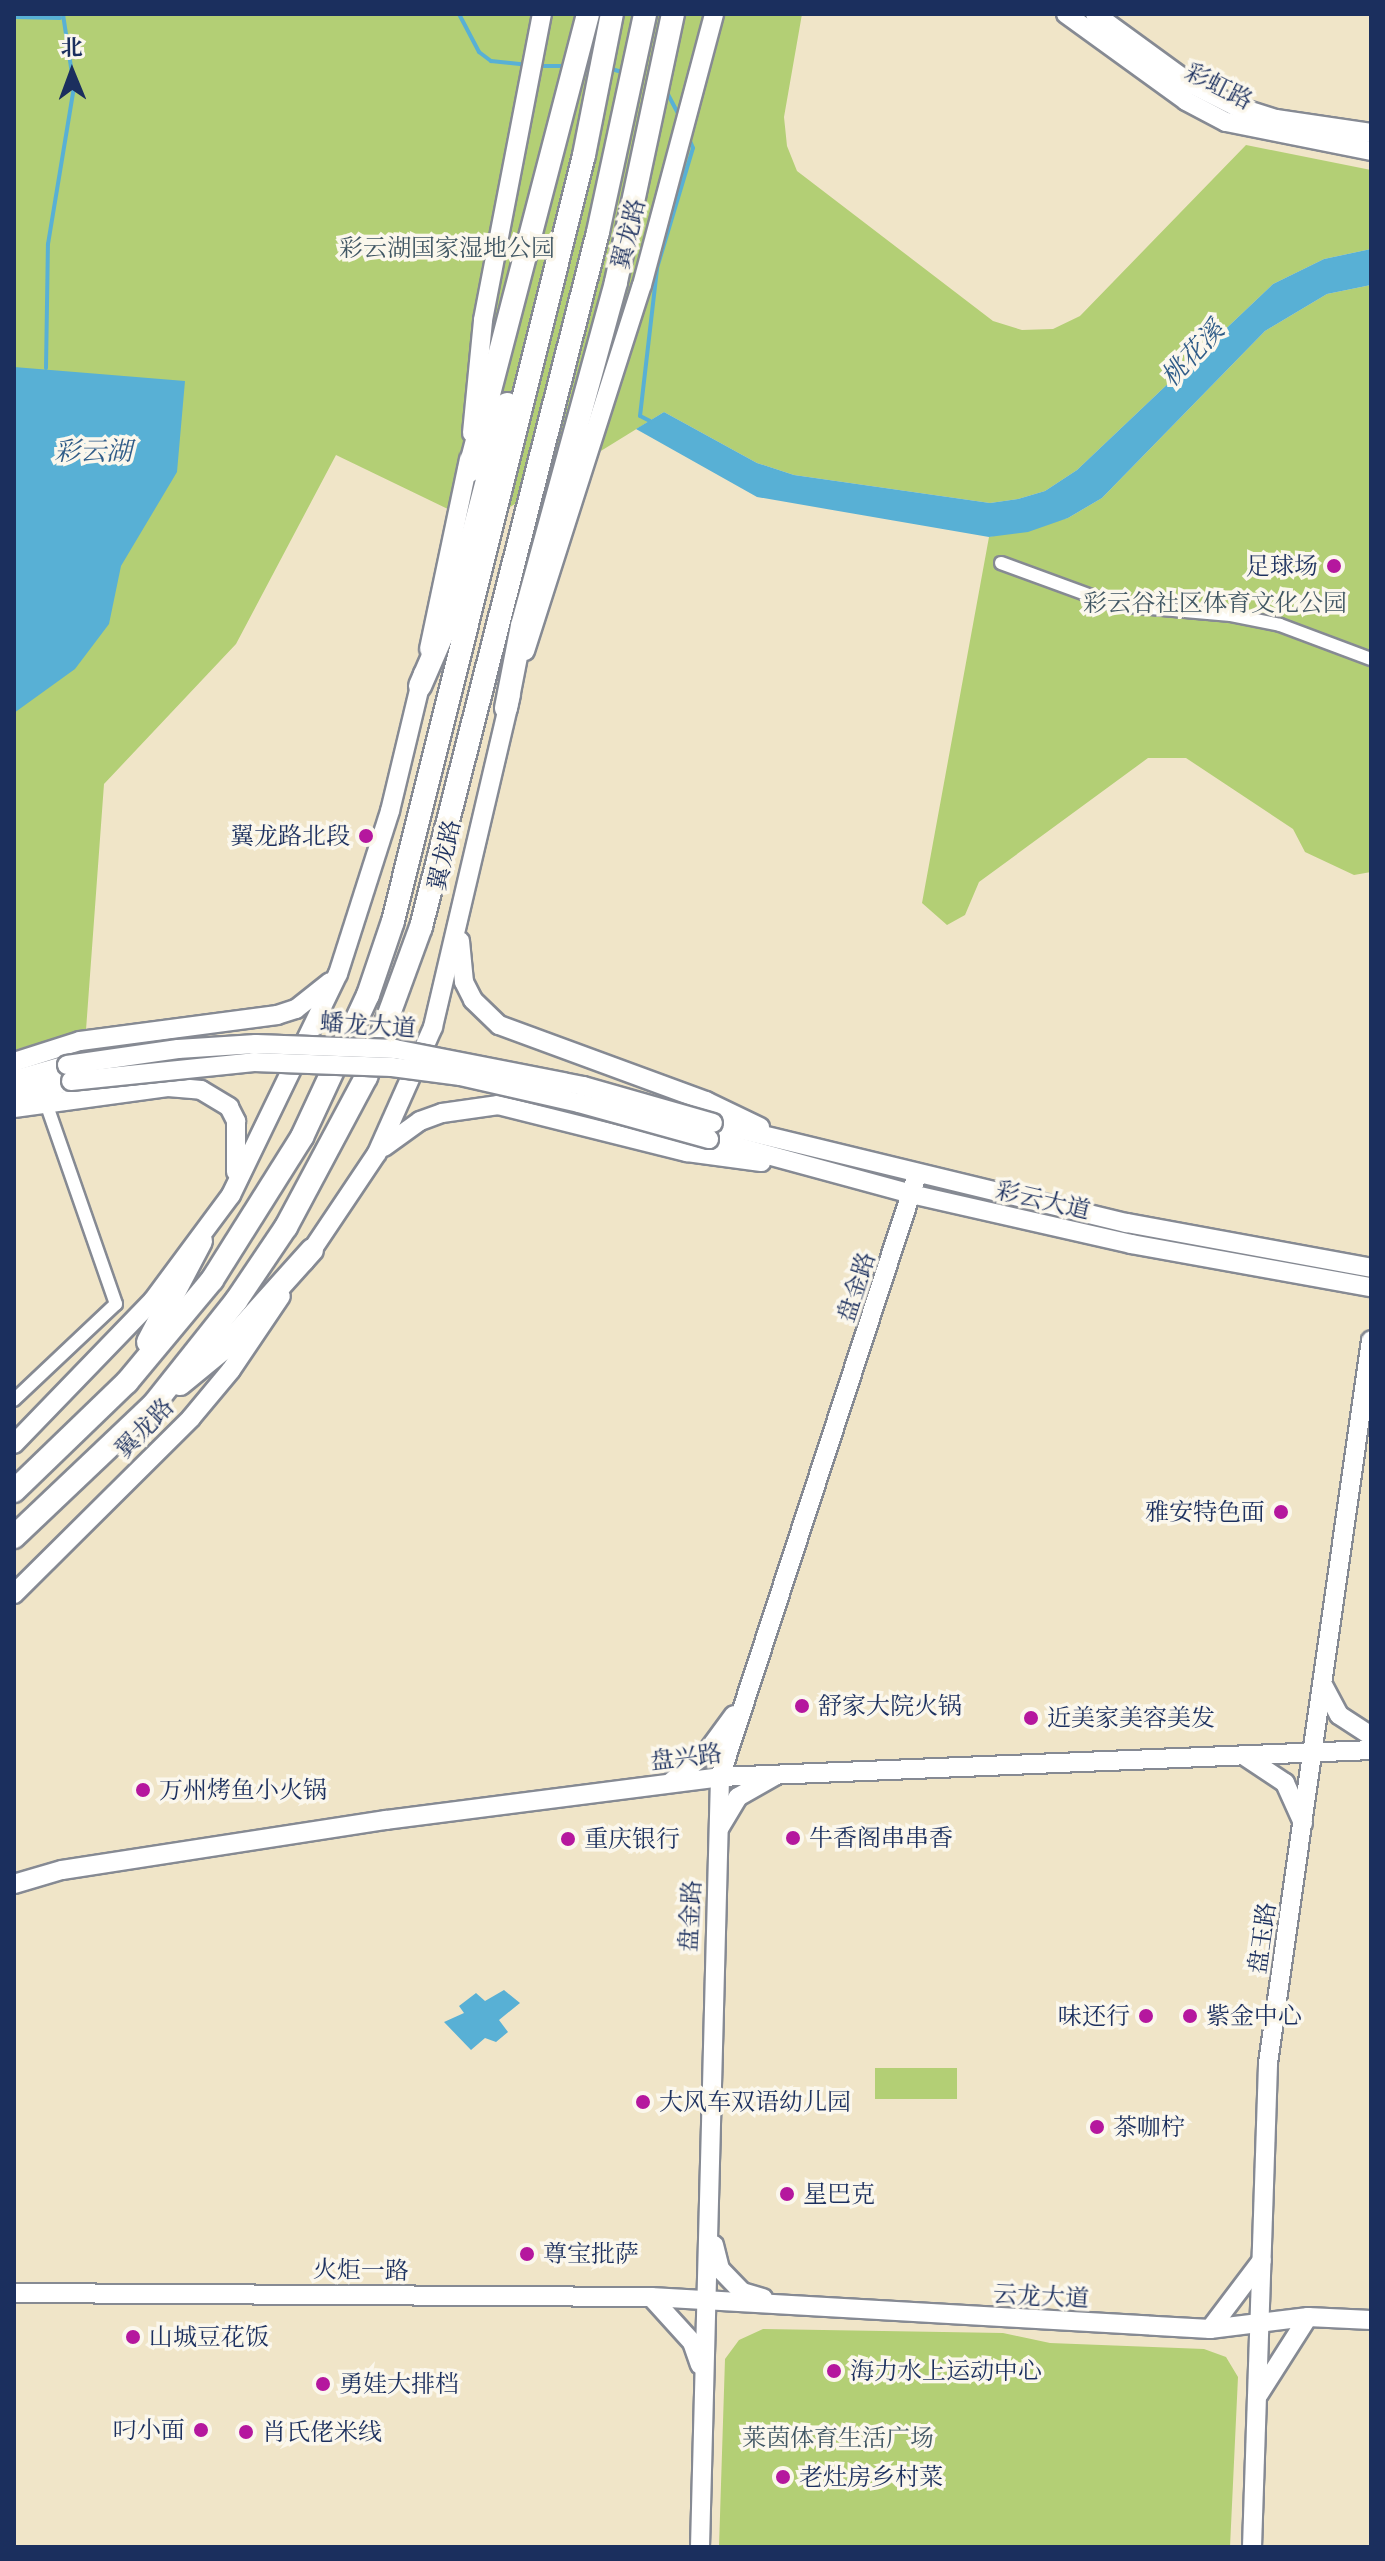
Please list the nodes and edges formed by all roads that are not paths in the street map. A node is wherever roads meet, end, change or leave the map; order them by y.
1 (542, 14) edge
2 (588, 14) edge
3 (612, 14) edge
4 (645, 14) edge
5 (673, 14) edge
6 (714, 14) edge
7 (1066, 14) edge
8 (1095, 14) edge
9 (1371, 133) edge
10 (1371, 151) edge
11 (598, 232) junction
12 (469, 471) junction
13 (556, 507) junction
14 (1001, 563) dead end
15 (461, 613) junction
16 (527, 628) junction
17 (1371, 659) edge
18 (420, 686) junction
19 (506, 708) joint
20 (458, 911) junction
21 (338, 974) junction
22 (14, 1062) edge
23 (69, 1073) junction
24 (14, 1080) edge
25 (14, 1096) edge
26 (47, 1106) junction
27 (14, 1108) edge
28 (711, 1131) junction
29 (792, 1142) junction
30 (377, 1153) junction
31 (803, 1165) junction
32 (917, 1175) junction
33 (911, 1194) junction
34 (231, 1195) junction
35 (201, 1241) junction
36 (312, 1250) junction
37 (1371, 1268) edge
38 (1371, 1287) edge
39 (1371, 1340) edge
40 (127, 1382) junction
41 (14, 1400) edge
42 (154, 1404) junction
43 (14, 1444) edge
44 (14, 1491) edge
45 (14, 1537) edge
46 (14, 1594) edge
47 (1322, 1683) junction
48 (743, 1703) junction
49 (1371, 1736) edge
50 (1371, 1750) edge
51 (1312, 1755) junction
52 (1246, 1757) junction
53 (781, 1772) junction
54 (720, 1777) junction
55 (670, 1783) junction
56 (1303, 1823) junction
57 (718, 1831) junction
58 (14, 1884) edge
59 (708, 2223) junction
60 (1262, 2260) junction
61 (14, 2293) edge
62 (651, 2297) junction
63 (707, 2301) junction
64 (787, 2305) junction
65 (1308, 2317) junction
66 (1371, 2320) edge
67 (1260, 2324) junction
68 (1210, 2329) junction
69 (705, 2379) junction
70 (1258, 2396) junction
71 (700, 2547) edge
72 (1252, 2547) edge

1 - 12 main road
2 - 12 highway
3 - 15 highway, 翼龙路
4 - 11 highway, 翼龙路
5 - 13 highway
6 - 16 main road, 翼龙路
7 - 10 main road, 彩虹路
8 - 9 main road, 彩虹路
11 - 13 highway
11 - 42 highway, 翼龙路
12 - 18 main road
13 - 16 highway
14 - 17 street
15 - 18 highway
15 - 40 highway, 翼龙路
16 - 19 highway
18 - 21 main road
19 - 20 main road, 翼龙路
20 - 29 main road
20 - 30 main road, 翼龙路
21 - 22 main road
21 - 34 main road
23 - 24 main road, 蟠龙大道
23 - 25 main road, 蟠龙大道
23 - 28 main road, 蟠龙大道, bridge
26 - 27 main road
26 - 34 main road
26 - 41 street
28 - 29 main road, 彩云大道
28 - 31 main road, 彩云大道
29 - 32 main road, 彩云大道
30 - 31 main road
30 - 36 main road, 翼龙路
31 - 33 main road, 彩云大道
32 - 33 main road, 盘金路
32 - 37 main road, 彩云大道
33 - 38 main road, 彩云大道
33 - 48 main road, 盘金路
34 - 35 main road
35 - 40 highway
35 - 43 main road
36 - 42 highway
36 - 46 main road, 翼龙路
39 - 47 main road, 盘玉路
40 - 44 highway, 翼龙路
42 - 45 highway, 翼龙路
47 - 49 main road
47 - 51 main road, 盘玉路
48 - 54 main road, 盘金路
48 - 55 main road
50 - 51 main road, 盘兴路
51 - 52 main road, 盘兴路
51 - 56 main road, 盘玉路
52 - 53 main road, 盘兴路
52 - 56 main road
53 - 54 main road, 盘兴路
53 - 57 main road
54 - 55 main road, 盘兴路
54 - 57 main road, 盘金路
55 - 58 main road, 盘兴路
56 - 60 main road, 盘玉路
57 - 59 main road, 盘金路
59 - 63 main road, 盘金路
59 - 64 main road
60 - 67 main road, 盘玉路
60 - 68 main road
61 - 62 main road, 火炬一路
62 - 63 main road, 火炬一路
62 - 69 main road
63 - 64 main road, 云龙大道
63 - 69 main road, 盘金路
64 - 68 main road, 云龙大道
65 - 66 main road, 云龙大道
65 - 67 main road, 云龙大道
65 - 70 main road
67 - 68 main road, 云龙大道
67 - 70 main road, 盘玉路
69 - 71 main road, 盘金路
70 - 72 main road, 盘玉路

